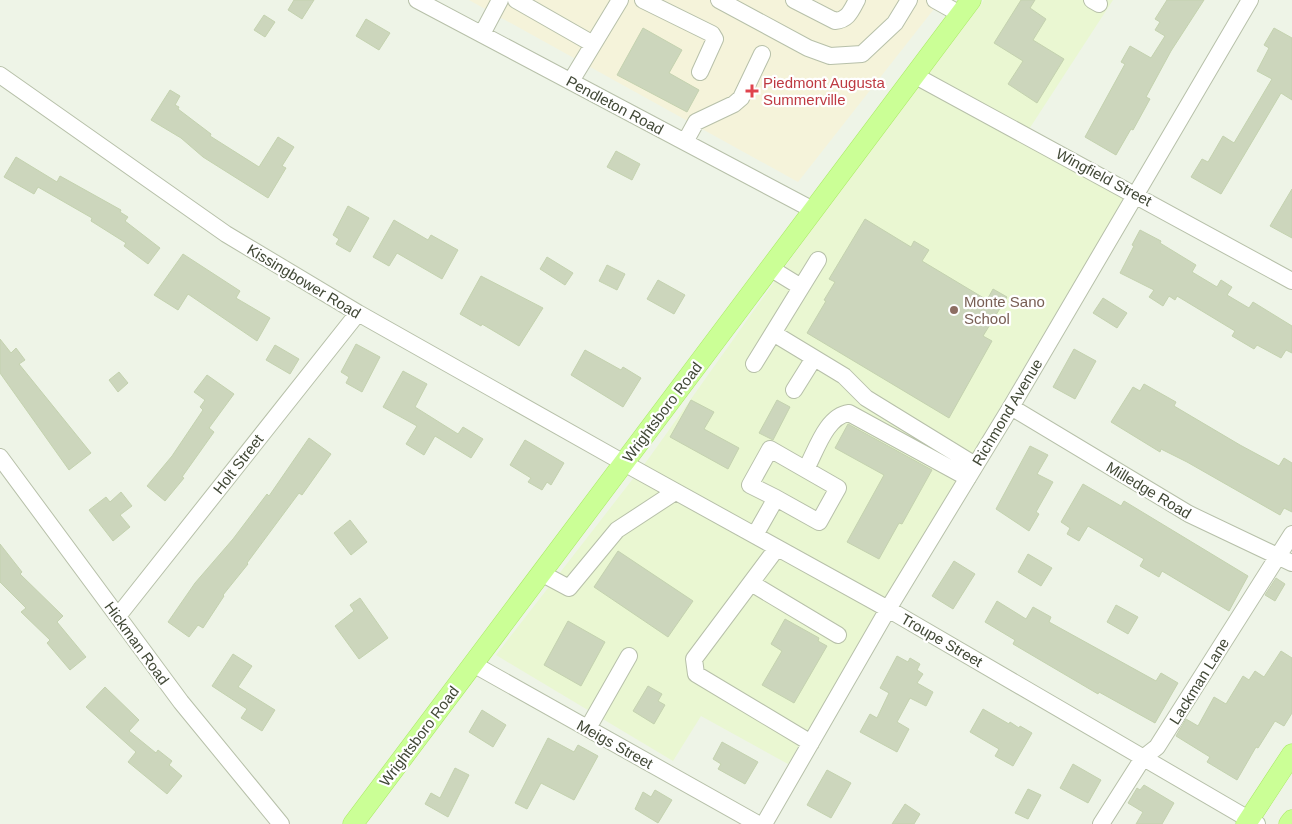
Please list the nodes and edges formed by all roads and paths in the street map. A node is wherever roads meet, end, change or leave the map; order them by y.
1 (417, 0) edge
2 (500, 0) edge
3 (516, 0) edge
4 (620, 0) edge
5 (643, 0) edge
6 (719, 0) edge
7 (794, 0) edge
8 (857, 0) edge
9 (909, 0) edge
10 (935, 0) edge
11 (1250, 0) edge
12 (966, 7) edge
13 (482, 34) junction
14 (593, 44) junction
15 (762, 54) dead end
16 (700, 72) dead end
17 (0, 75) edge
18 (914, 75) junction
19 (571, 81) junction
20 (685, 142) junction
21 (1136, 194) junction
22 (813, 210) junction
23 (818, 260) dead end
24 (770, 268) junction
25 (1292, 281) edge
26 (801, 287) junction
27 (358, 313) junction
28 (773, 333) junction
29 (814, 358) junction
30 (754, 364) dead end
31 (794, 390) dead end
32 (1011, 407) junction
33 (0, 457) edge
34 (624, 463) junction
35 (806, 469) junction
36 (972, 471) junction
37 (675, 492) junction
38 (776, 498) junction
39 (1292, 534) edge
40 (755, 535) junction
41 (777, 548) junction
42 (1285, 559) edge
43 (541, 573) junction
44 (751, 583) junction
45 (888, 608) junction
46 (118, 616) junction
47 (838, 635) dead end
48 (629, 656) dead end
49 (473, 664) junction
50 (588, 728) junction
51 (811, 743) junction
52 (1292, 754) edge
53 (1142, 758) junction
54 (1292, 820) edge
55 (1250, 822) edge
56 (281, 824) edge
57 (352, 824) edge
58 (758, 824) edge
59 (764, 824) edge
60 (1101, 824) edge
61 (1289, 824) edge

1 - 13 street, Pendleton Road
2 - 13 street
3 - 14 street
4 - 14 street
5 - 16 street
6 - 9 street
7 - 8 street
10 - 12 street
11 - 21 street, Richmond Avenue
12 - 18 main road, Wrightsboro Road
13 - 19 street, Pendleton Road
14 - 19 street
15 - 20 street
17 - 27 street, Kissingbower Road
18 - 21 street, Wingfield Street
18 - 22 main road, Wrightsboro Road
19 - 20 street, Pendleton Road
20 - 22 street, Pendleton Road
21 - 25 street, Wingfield Street
21 - 32 street, Richmond Avenue
22 - 24 main road, Wrightsboro Road
23 - 26 street
24 - 26 street
24 - 34 main road, Wrightsboro Road
26 - 28 street
27 - 34 street, Kissingbower Road
27 - 46 street, Holt Street
28 - 29 street
28 - 30 street
29 - 31 street
29 - 36 street
32 - 36 street, Richmond Avenue
32 - 42 street, Milledge Road
33 - 46 street, Hickman Road
34 - 37 street, Troupe Street
34 - 43 main road, Wrightsboro Road
35 - 36 street
35 - 38 street
35 - 38 street
36 - 45 street, Richmond Avenue
37 - 40 street, Troupe Street
37 - 43 street
38 - 40 street
39 - 42 street, Lackman Lane
40 - 41 street, Troupe Street
41 - 44 street
41 - 45 street, Troupe Street
42 - 53 street, Lackman Lane
43 - 49 main road, Wrightsboro Road
44 - 47 street
44 - 51 street
45 - 51 street, Richmond Avenue
45 - 53 street, Troupe Street
46 - 56 street, Hickman Road
48 - 50 street
49 - 50 street, Meigs Street
49 - 57 main road, Wrightsboro Road
50 - 58 street, Meigs Street
51 - 59 street, Richmond Avenue
52 - 55 main road
53 - 55 street, Troupe Street
53 - 60 street, Lackman Lane
54 - 61 main road

